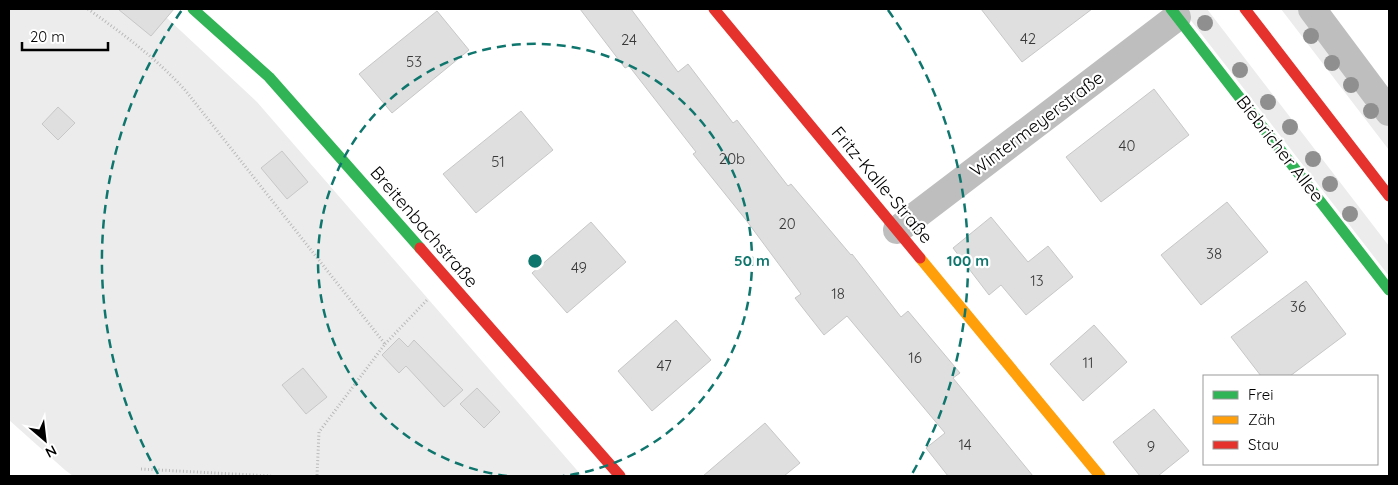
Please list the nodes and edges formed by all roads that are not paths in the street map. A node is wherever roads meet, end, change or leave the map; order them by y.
1 (193, 9) edge
2 (714, 9) edge
3 (1245, 9) edge
4 (1312, 9) edge
5 (1174, 13) edge
6 (1389, 112) edge
7 (1389, 196) edge
8 (897, 230) junction
9 (1389, 290) edge
10 (620, 476) edge
11 (1100, 476) edge

1 - 10 street, Breitenbachstraße
2 - 8 street, Fritz-Kalle-Straße
3 - 7 street
4 - 6 street
5 - 8 street, Wintermeyerstraße
5 - 9 street, Biebricher Allee
8 - 11 street, Fritz-Kalle-Straße

